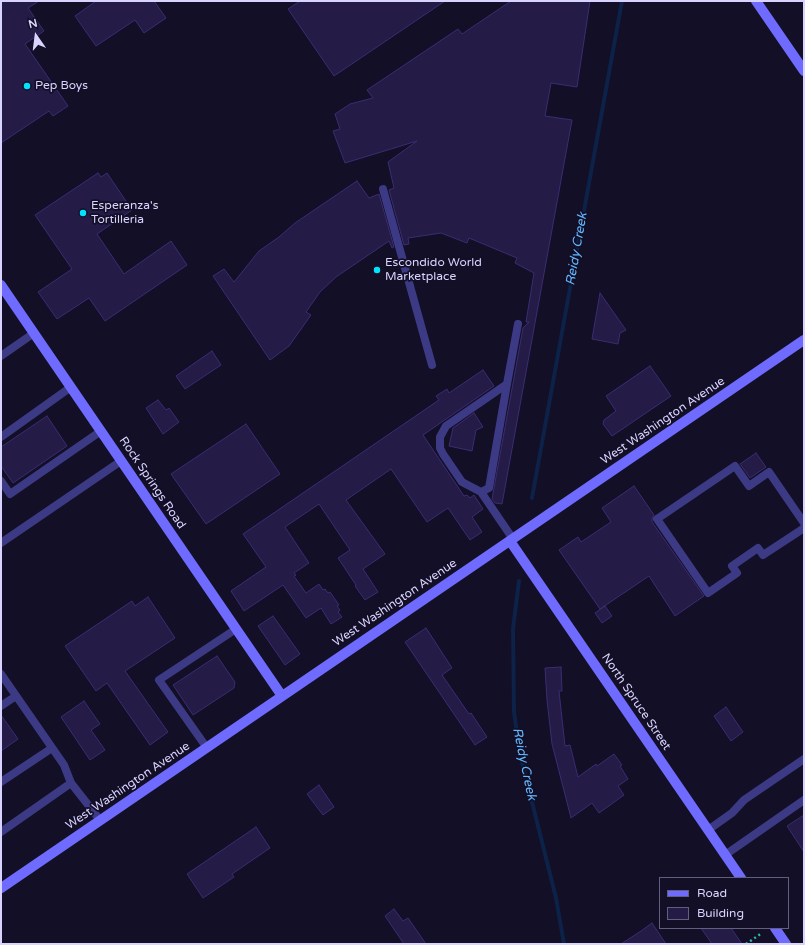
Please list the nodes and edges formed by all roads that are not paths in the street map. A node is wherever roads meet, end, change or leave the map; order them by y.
1 (756, 1) edge
2 (804, 71) edge
3 (383, 189) dead end
4 (1, 285) edge
5 (518, 324) dead end
6 (34, 333) junction
7 (804, 340) edge
8 (1, 356) edge
9 (432, 365) dead end
10 (507, 384) junction
11 (71, 387) junction
12 (101, 431) junction
13 (1, 437) edge
14 (122, 462) junction
15 (1, 481) edge
16 (480, 492) junction
17 (804, 523) edge
18 (804, 528) edge
19 (511, 540) junction
20 (1, 543) edge
21 (236, 628) junction
22 (1, 674) edge
23 (16, 696) junction
24 (282, 696) junction
25 (1, 706) edge
26 (52, 748) junction
27 (207, 748) junction
28 (804, 759) edge
29 (1, 782) edge
30 (71, 783) junction
31 (804, 800) edge
32 (100, 820) junction
33 (708, 830) junction
34 (1, 832) edge
35 (725, 855) junction
36 (740, 877) edge
37 (1, 888) edge
38 (776, 929) edge
39 (786, 944) edge

1 - 2 main road
3 - 9 lane
4 - 6 main road, Rock Springs Road
5 - 10 lane
6 - 8 lane
6 - 11 main road, Rock Springs Road
7 - 19 main road, West Washington Avenue
10 - 16 lane
10 - 16 lane
11 - 12 main road, Rock Springs Road
11 - 13 lane
12 - 14 main road, Rock Springs Road
12 - 15 lane
14 - 20 lane
14 - 21 main road, Rock Springs Road
16 - 19 lane
17 - 18 lane
19 - 24 main road, West Washington Avenue
19 - 33 main road, North Spruce Street
21 - 24 main road, Rock Springs Road
21 - 27 lane
22 - 23 lane
23 - 25 lane
23 - 26 lane
24 - 27 main road, West Washington Avenue
26 - 29 lane
26 - 30 lane
27 - 32 main road, West Washington Avenue
28 - 33 lane
30 - 32 lane
30 - 34 lane
31 - 35 lane
32 - 37 main road, West Washington Avenue
33 - 35 main road, North Spruce Street
35 - 36 main road, North Spruce Street
38 - 39 main road

